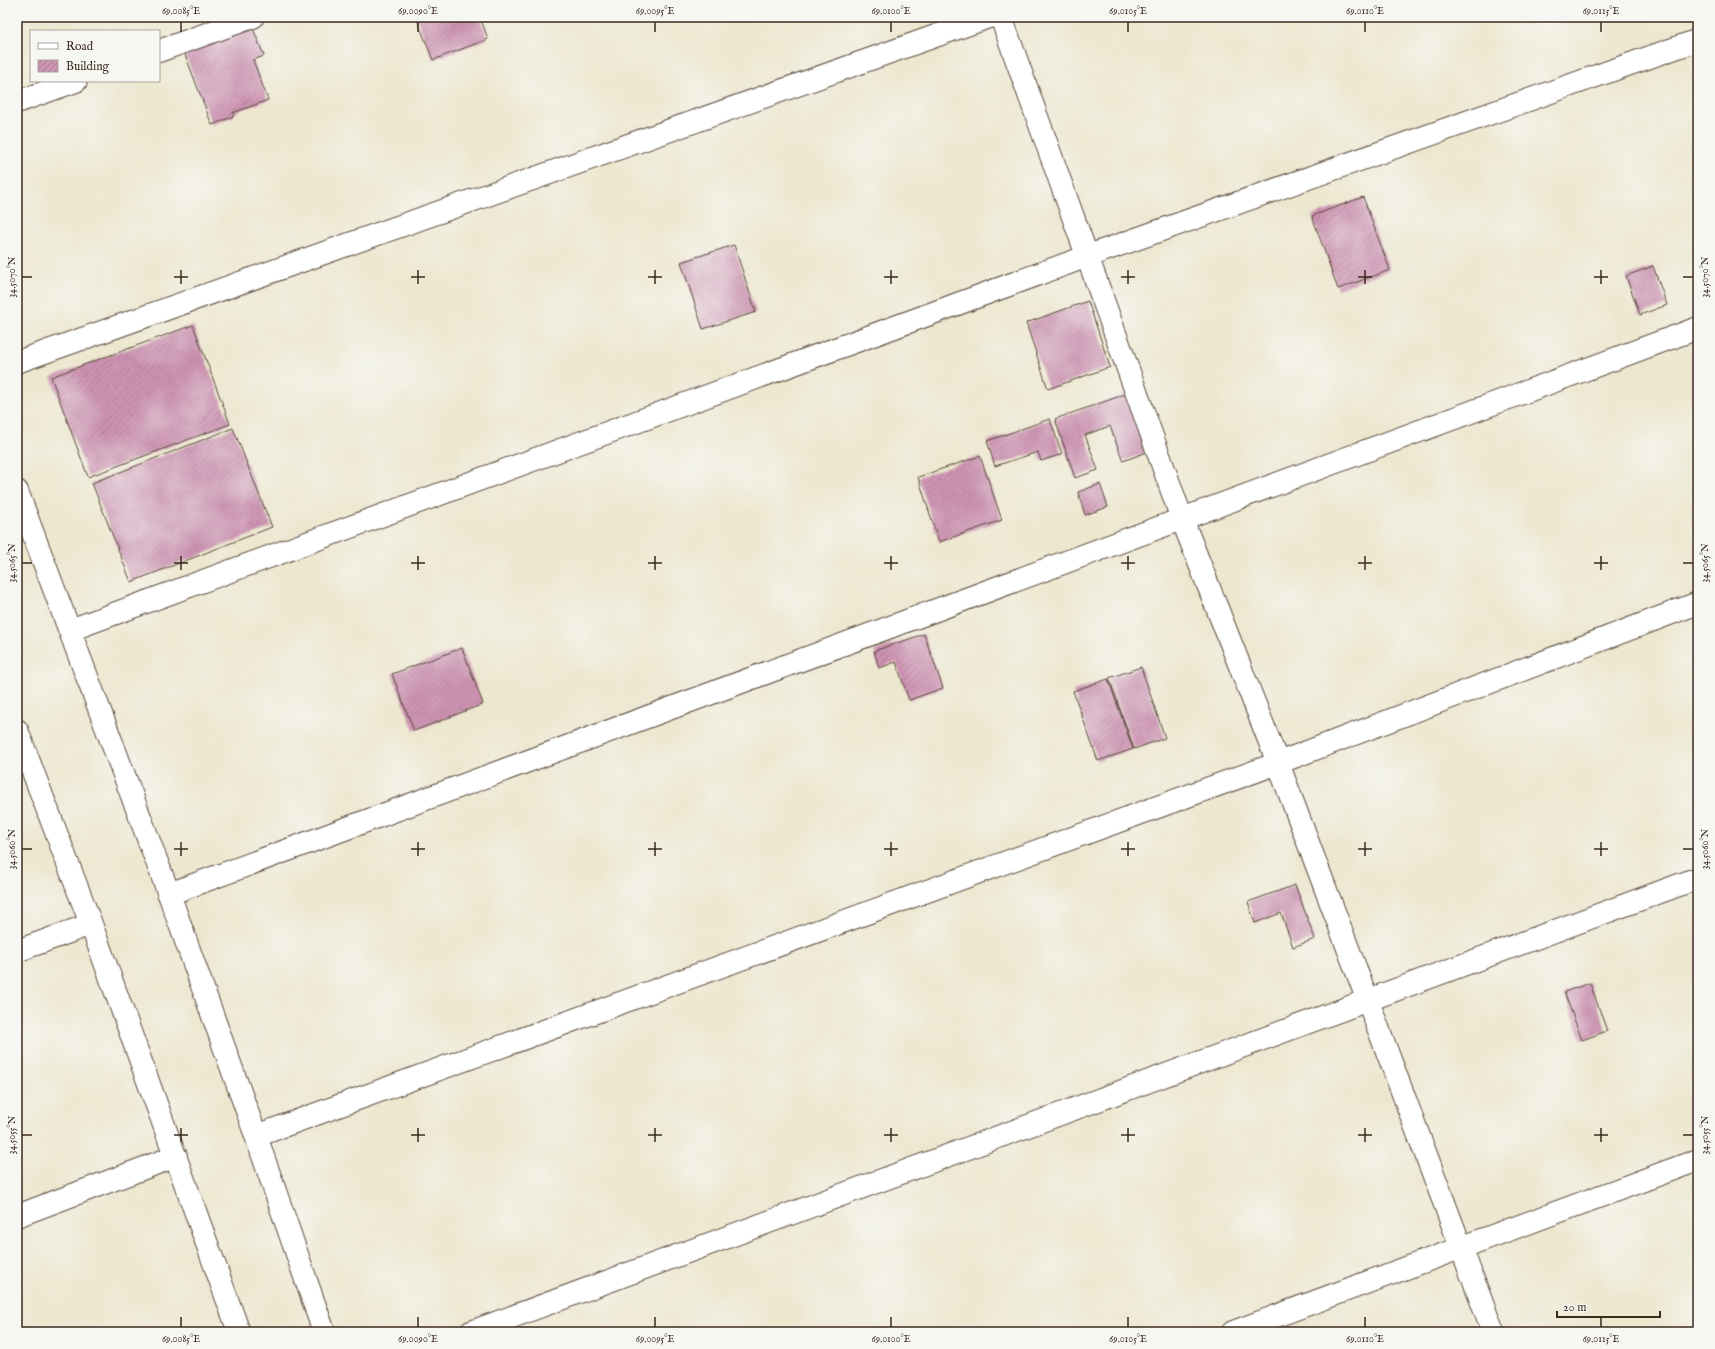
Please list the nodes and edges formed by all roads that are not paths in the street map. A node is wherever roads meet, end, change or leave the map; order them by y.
1 (253, 17) edge
2 (989, 17) edge
3 (1001, 17) edge
4 (1698, 40) edge
5 (160, 51) edge
6 (73, 82) edge
7 (17, 102) edge
8 (1088, 256) junction
9 (1698, 328) edge
10 (17, 362) edge
11 (17, 490) edge
12 (1182, 519) junction
13 (1698, 603) edge
14 (70, 630) junction
15 (17, 730) edge
16 (1278, 763) junction
17 (1698, 878) edge
18 (169, 894) junction
19 (91, 924) junction
20 (17, 951) edge
21 (1367, 999) junction
22 (256, 1136) junction
23 (176, 1156) junction
24 (1698, 1160) edge
25 (17, 1216) edge
26 (1461, 1248) junction
27 (239, 1332) edge
28 (324, 1332) edge
29 (471, 1332) edge
30 (1233, 1332) edge
31 (1493, 1332) edge

1 - 5 street
2 - 10 street
3 - 8 street
4 - 8 street
6 - 7 street
8 - 12 street
8 - 14 street
9 - 12 street
11 - 14 street
12 - 16 street
12 - 18 street
13 - 16 street
14 - 18 street
15 - 19 street
16 - 21 street
16 - 22 street
17 - 21 street
18 - 22 street
19 - 20 street
19 - 23 street
21 - 26 street
21 - 29 street
22 - 28 street
23 - 25 street
23 - 27 street
24 - 26 street
26 - 30 street
26 - 31 street

